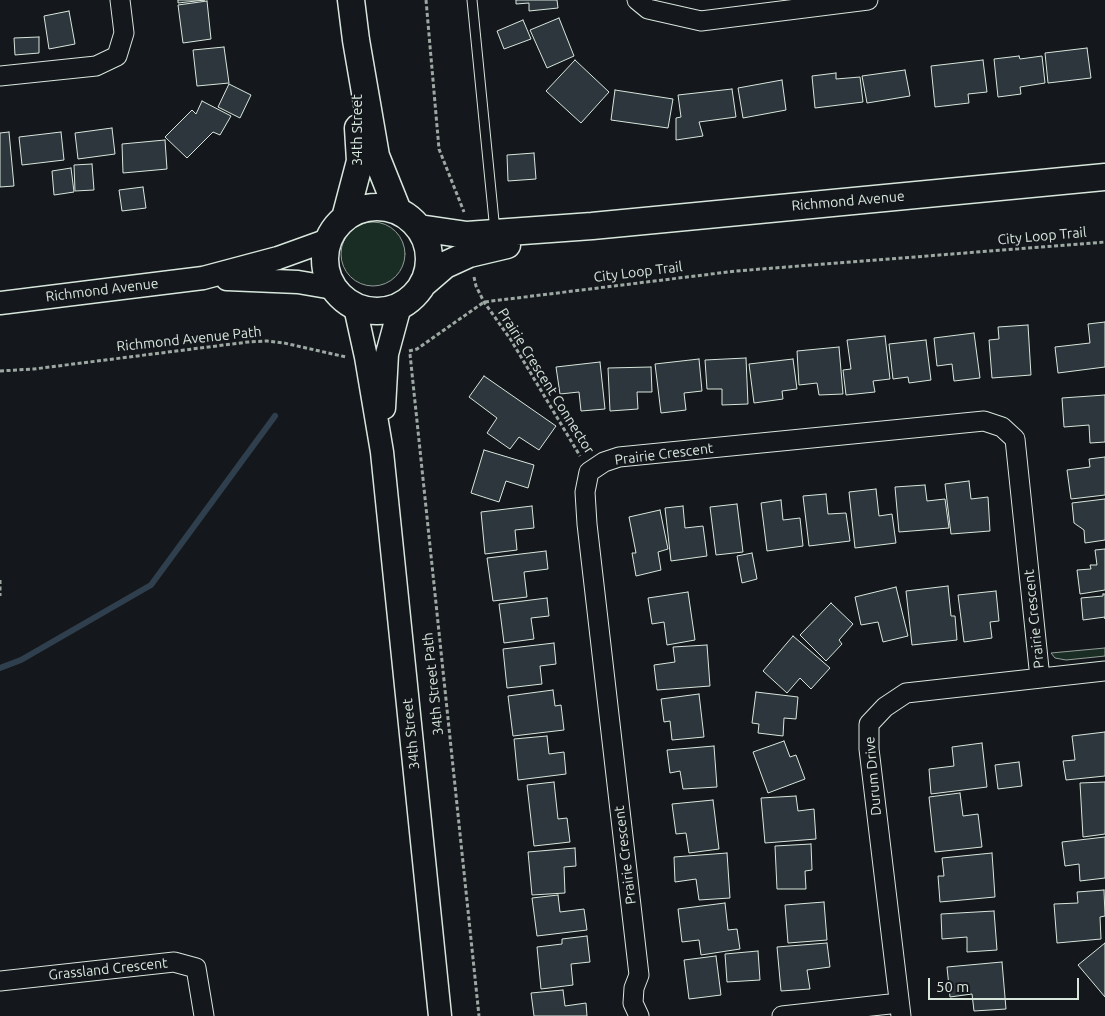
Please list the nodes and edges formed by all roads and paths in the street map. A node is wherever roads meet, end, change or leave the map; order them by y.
1 (120, 0) edge
2 (351, 0) edge
3 (426, 0) edge
4 (472, 0) edge
5 (637, 0) edge
6 (868, 0) edge
7 (356, 40) junction
8 (0, 76) edge
9 (1105, 177) edge
10 (398, 212) junction
11 (345, 218) junction
12 (592, 226) junction
13 (419, 228) junction
14 (495, 233) junction
15 (328, 240) junction
16 (1105, 242) edge
17 (468, 244) junction
18 (203, 278) junction
19 (423, 284) junction
20 (333, 288) junction
21 (484, 302) junction
22 (0, 303) edge
23 (400, 306) junction
24 (355, 307) junction
25 (410, 351) junction
26 (376, 356) junction
27 (0, 371) edge
28 (589, 472) junction
29 (0, 580) edge
30 (0, 596) edge
31 (1105, 671) edge
32 (1040, 678) junction
33 (0, 980) edge
34 (900, 1010) edge
35 (204, 1016) edge
36 (440, 1016) edge
37 (479, 1016) edge
38 (639, 1016) edge
39 (782, 1016) edge

1 - 8 street
2 - 7 main road, 34th Street
3 - 17 path
4 - 14 lane
5 - 6 street
7 - 10 main road, 34th Street
7 - 11 main road, 34th Street
9 - 12 main road, Richmond Avenue
10 - 11 main road
10 - 13 main road
11 - 15 main road
12 - 14 main road, Richmond Avenue
12 - 17 main road, Richmond Avenue
13 - 17 main road, Richmond Avenue
13 - 19 main road
14 - 17 main road, Richmond Avenue
15 - 18 street, Richmond Avenue
15 - 20 main road
16 - 21 path, City Loop Trail
17 - 19 main road, Richmond Avenue
17 - 21 path
18 - 20 street, Richmond Avenue
18 - 22 street, Richmond Avenue
19 - 23 main road
20 - 24 main road
21 - 25 path, Richmond Avenue Path
21 - 28 path, Prairie Crescent Connector
23 - 24 main road
23 - 26 street, 34th Street
24 - 26 street, 34th Street
25 - 26 path, Richmond Avenue Path
25 - 37 path, 34th Street Path
26 - 27 path, Richmond Avenue Path
26 - 36 street, 34th Street
28 - 32 street, Prairie Crescent
28 - 38 street, Prairie Crescent
29 - 30 path
31 - 32 street, Durum Drive
32 - 34 street, Durum Drive
33 - 35 street, Grassland Crescent
34 - 39 street

